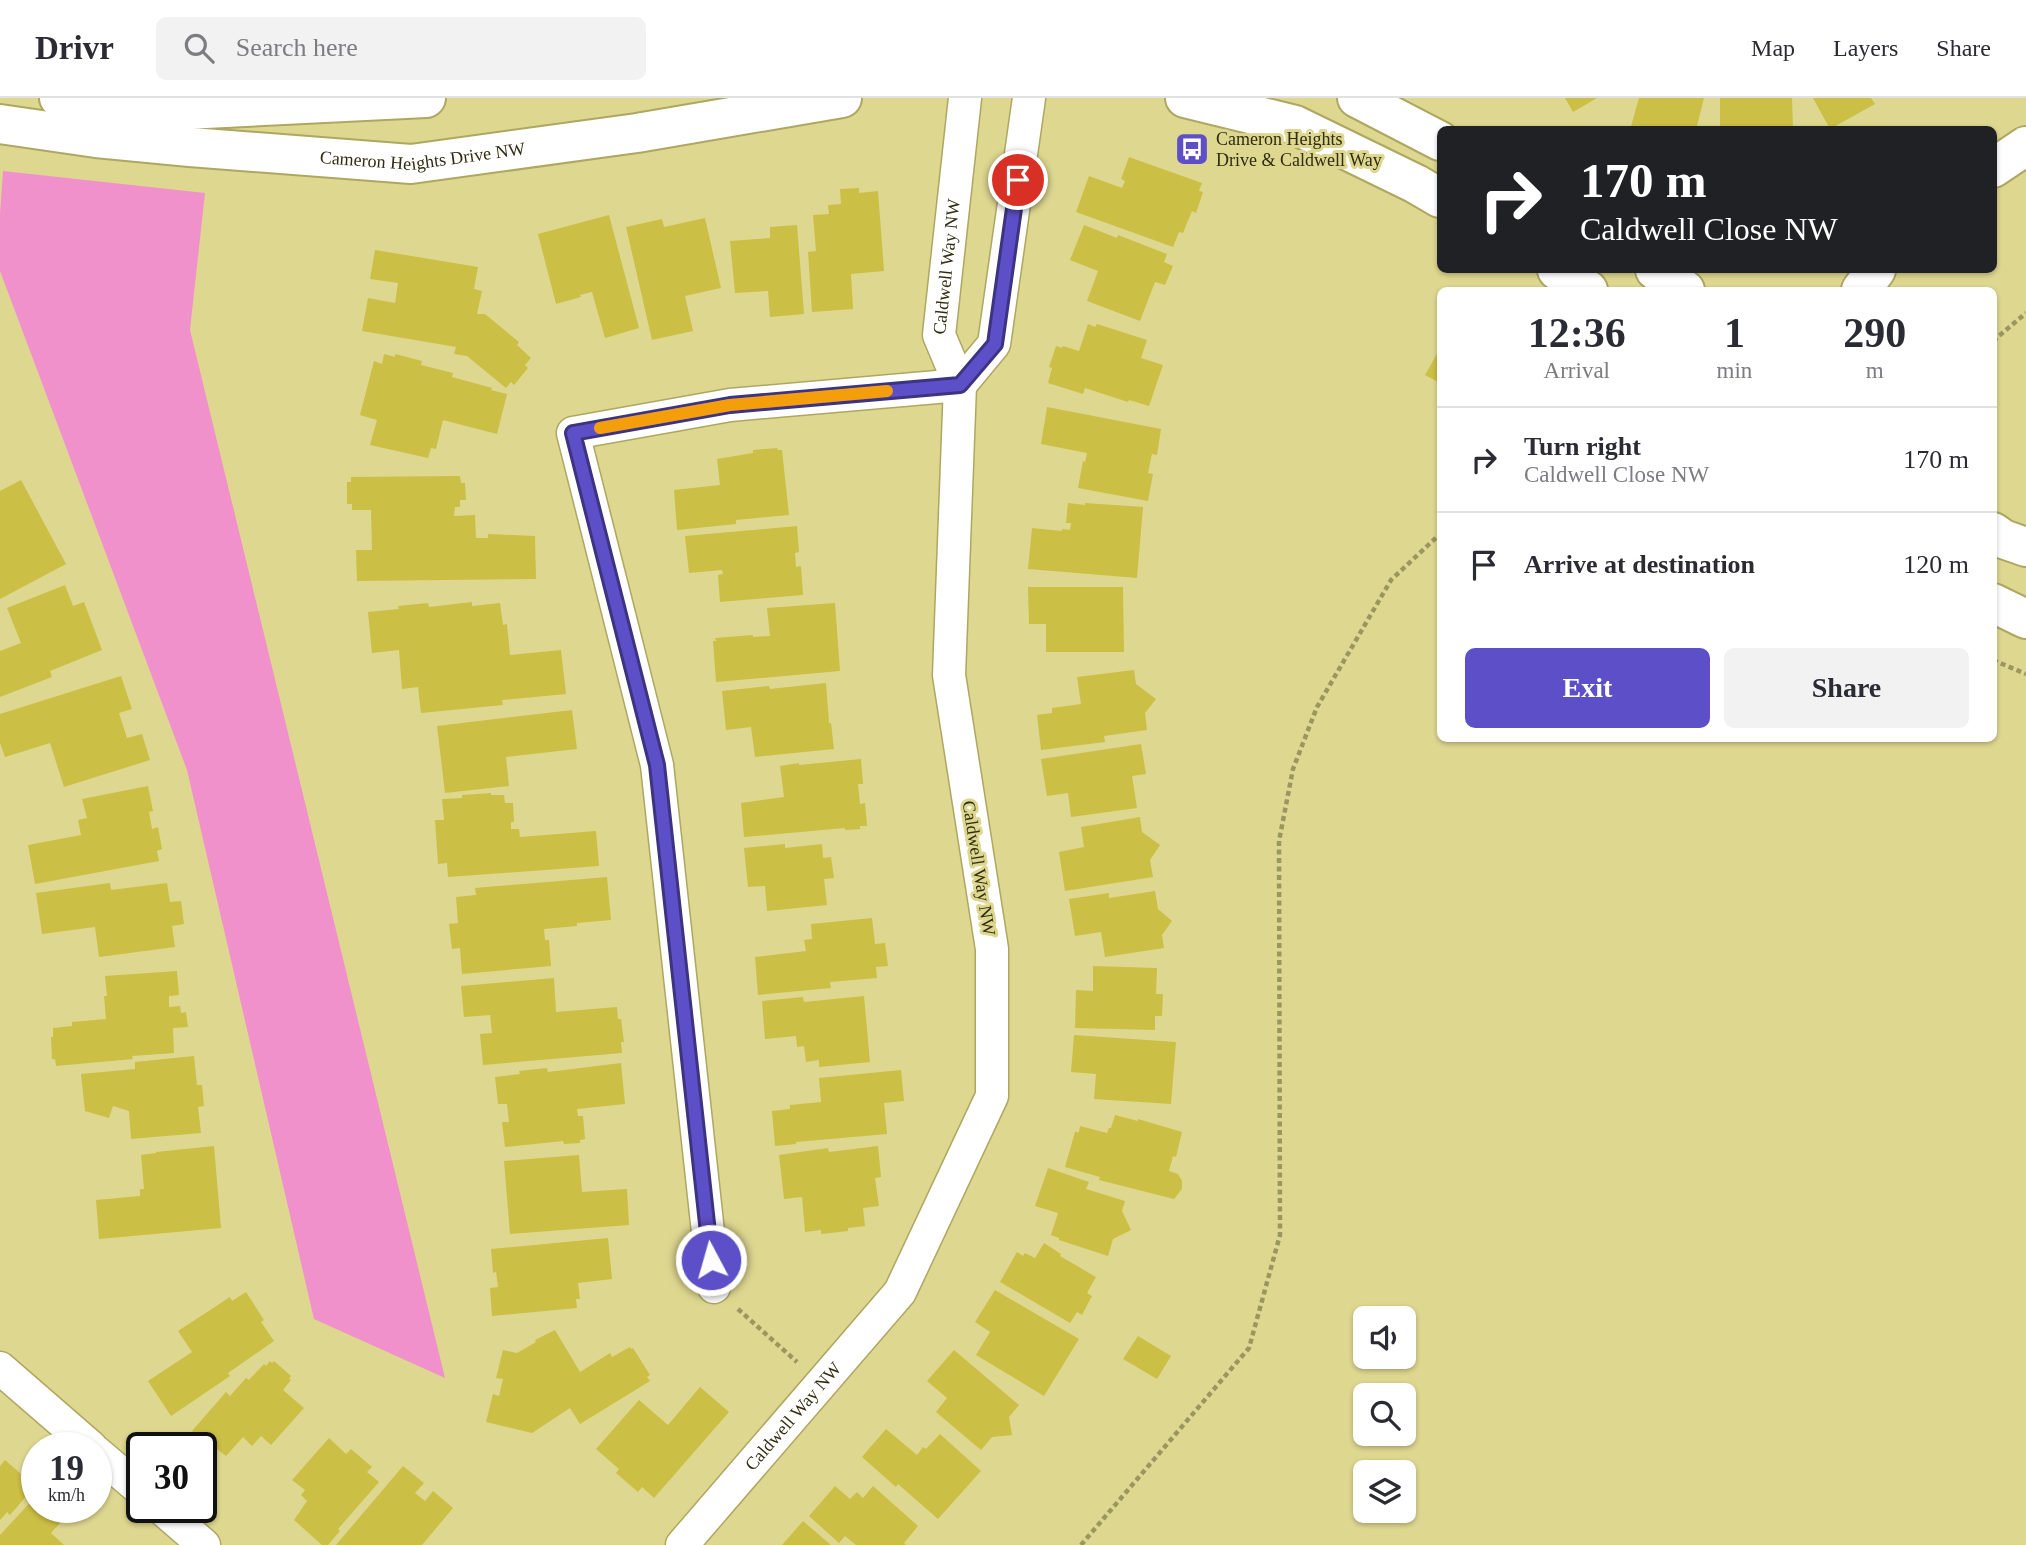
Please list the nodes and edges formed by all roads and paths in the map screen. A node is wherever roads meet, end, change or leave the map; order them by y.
1 (59, 98) edge
2 (426, 98) edge
3 (842, 98) edge
4 (965, 98) edge
5 (1029, 98) edge
6 (1185, 98) edge
7 (1357, 98) edge
8 (0, 124) edge
9 (1437, 139) edge
10 (2026, 146) edge
11 (1997, 165) edge
12 (1437, 196) edge
13 (1561, 273) edge
14 (1660, 273) edge
15 (1583, 287) edge
16 (1680, 287) edge
17 (2026, 313) edge
18 (1997, 338) edge
19 (960, 385) junction
20 (1997, 535) edge
21 (1437, 537) edge
22 (2026, 547) edge
23 (1997, 605) edge
24 (2026, 619) edge
25 (1997, 662) edge
26 (2026, 674) edge
27 (714, 1287) joint
28 (0, 1368) edge
29 (821, 1383) junction
30 (74, 1432) edge
31 (112, 1466) edge
32 (126, 1477) edge
33 (179, 1523) edge
34 (204, 1545) edge
35 (682, 1545) edge
36 (1081, 1545) edge

1 - 2 street
3 - 8 street, Cameron Heights Drive NW
4 - 19 street, Caldwell Way NW
5 - 19 street
6 - 12 street
7 - 9 street
10 - 11 street
13 - 15 street
14 - 16 street
17 - 18 path
19 - 27 street
19 - 29 street, Caldwell Way NW
20 - 22 street
21 - 36 path
23 - 24 street
25 - 26 path
27 - 29 path
28 - 30 street
29 - 35 street, Caldwell Way NW
31 - 32 street
33 - 34 street

